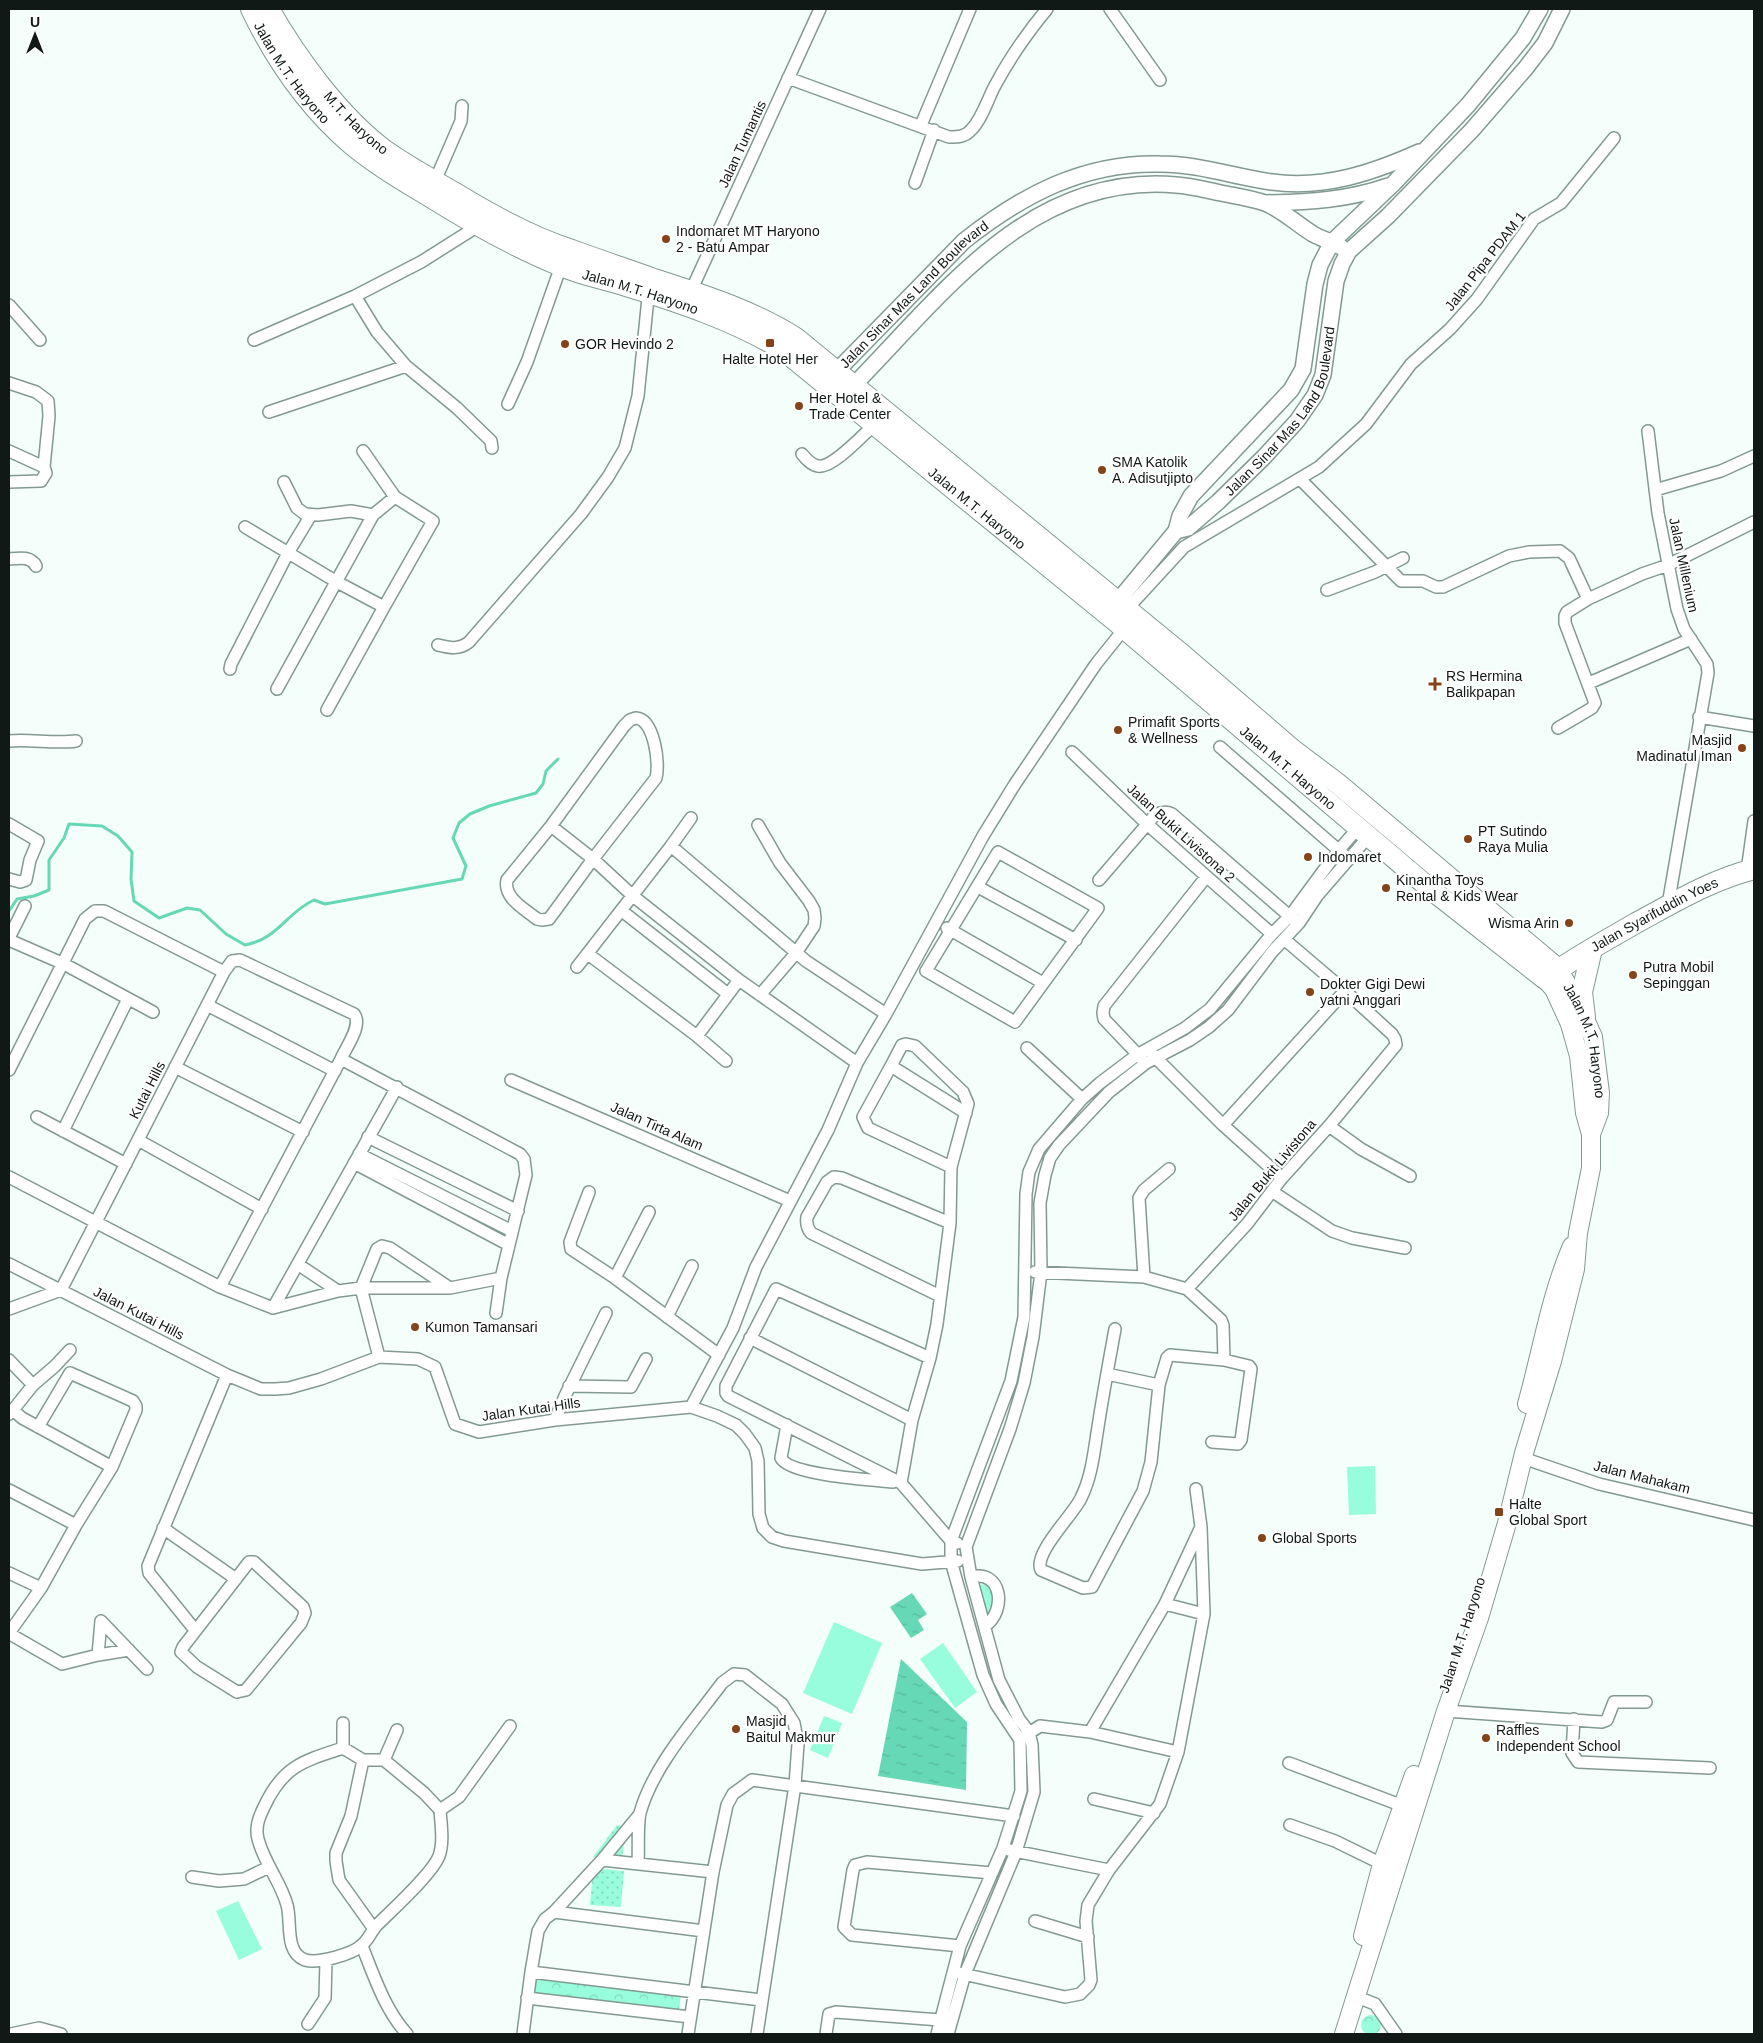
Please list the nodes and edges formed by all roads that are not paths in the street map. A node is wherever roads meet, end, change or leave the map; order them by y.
1 (251, 9) edge
2 (269, 9) edge
3 (820, 9) edge
4 (970, 9) edge
5 (1047, 9) edge
6 (1540, 9) edge
7 (1562, 9) edge
8 (1114, 10) edge
9 (788, 78) junction
10 (1160, 80) dead end
11 (462, 106) dead end
12 (921, 125) junction
13 (934, 130) junction
14 (1614, 138) dead end
15 (1424, 150) junction
16 (1446, 158) junction
17 (435, 181) junction
18 (915, 183) dead end
19 (1319, 183) junction
20 (1393, 184) junction
21 (1321, 201) junction
22 (1267, 203) junction
23 (473, 204) joint
24 (478, 226) junction
25 (1332, 242) junction
26 (1349, 250) junction
27 (948, 256) junction
28 (561, 266) junction
29 (964, 270) junction
30 (649, 285) junction
31 (691, 291) junction
32 (355, 296) junction
33 (9, 305) edge
34 (878, 328) junction
35 (40, 340) dead end
36 (254, 340) dead end
37 (894, 341) junction
38 (406, 366) junction
39 (1303, 369) junction
40 (1323, 375) junction
41 (830, 378) junction
42 (9, 383) edge
43 (848, 391) junction
44 (508, 404) dead end
45 (269, 412) dead end
46 (875, 424) junction
47 (1648, 431) dead end
48 (492, 448) dead end
49 (9, 451) edge
50 (363, 451) dead end
51 (802, 454) dead end
52 (1754, 456) edge
53 (44, 466) junction
54 (1300, 479) junction
55 (9, 482) edge
56 (284, 482) dead end
57 (1655, 490) junction
58 (395, 497) junction
59 (311, 515) junction
60 (373, 515) junction
61 (1754, 522) edge
62 (245, 527) dead end
63 (1176, 531) junction
64 (288, 553) junction
65 (9, 558) edge
66 (1403, 558) dead end
67 (1668, 565) junction
68 (36, 566) dead end
69 (1385, 567) junction
70 (338, 582) junction
71 (1327, 590) dead end
72 (1588, 599) junction
73 (1122, 605) junction
74 (384, 608) junction
75 (1124, 629) junction
76 (1690, 639) junction
77 (438, 645) dead end
78 (230, 669) dead end
79 (1589, 683) junction
80 (277, 689) dead end
81 (327, 710) dead end
82 (1699, 717) junction
83 (1754, 726) edge
84 (1558, 728) dead end
85 (9, 741) edge
86 (76, 741) dead end
87 (1220, 748) dead end
88 (1072, 752) dead end
89 (691, 818) dead end
90 (1754, 821) edge
91 (9, 824) edge
92 (1147, 824) junction
93 (758, 825) dead end
94 (551, 826) junction
95 (1363, 833) junction
96 (670, 846) junction
97 (1338, 850) junction
98 (1349, 858) junction
99 (593, 859) junction
100 (1751, 870) edge
101 (1206, 877) junction
102 (9, 879) edge
103 (1099, 880) dead end
104 (978, 887) junction
105 (633, 896) junction
106 (1668, 905) junction
107 (25, 906) dead end
108 (622, 911) junction
109 (1294, 919) junction
110 (936, 922) junction
111 (952, 930) junction
112 (1281, 933) junction
113 (9, 939) edge
114 (1076, 940) junction
115 (1532, 946) junction
116 (1268, 948) junction
117 (1592, 949) junction
118 (796, 953) junction
119 (588, 954) junction
120 (64, 964) junction
121 (577, 967) dead end
122 (224, 972) junction
123 (1551, 974) junction
124 (738, 980) junction
125 (1043, 983) junction
126 (1345, 991) junction
127 (728, 994) junction
128 (760, 995) junction
129 (128, 999) junction
130 (207, 1005) junction
131 (153, 1012) dead end
132 (886, 1014) junction
133 (1585, 1017) junction
134 (697, 1036) junction
135 (1396, 1045) joint
136 (1027, 1048) dead end
137 (1148, 1049) junction
138 (1137, 1055) junction
139 (341, 1059) junction
140 (726, 1061) dead end
141 (1151, 1061) junction
142 (857, 1063) junction
143 (891, 1066) junction
144 (176, 1067) junction
145 (9, 1070) edge
146 (335, 1071) junction
147 (511, 1080) dead end
148 (397, 1088) junction
149 (1082, 1099) junction
150 (966, 1113) junction
151 (37, 1117) dead end
152 (1223, 1125) junction
153 (1329, 1126) junction
154 (63, 1131) junction
155 (303, 1132) junction
156 (1591, 1134) junction
157 (368, 1137) junction
158 (138, 1140) junction
159 (1038, 1149) junction
160 (357, 1158) junction
161 (1050, 1158) junction
162 (126, 1164) junction
163 (951, 1167) junction
164 (1169, 1169) dead end
165 (1410, 1176) dead end
166 (9, 1178) edge
167 (1282, 1178) junction
168 (589, 1192) dead end
169 (1273, 1192) junction
170 (790, 1201) junction
171 (262, 1209) junction
172 (518, 1211) junction
173 (649, 1212) dead end
174 (96, 1222) junction
175 (950, 1223) junction
176 (512, 1231) junction
177 (509, 1245) junction
178 (1405, 1248) dead end
179 (9, 1264) edge
180 (299, 1265) junction
181 (692, 1266) dead end
182 (1025, 1272) junction
183 (1041, 1272) junction
184 (1144, 1277) junction
185 (501, 1278) junction
186 (615, 1278) junction
187 (220, 1287) junction
188 (360, 1288) junction
189 (450, 1288) junction
190 (1187, 1289) junction
191 (61, 1290) junction
192 (338, 1290) junction
193 (940, 1296) junction
194 (273, 1308) junction
195 (9, 1309) edge
196 (496, 1313) dead end
197 (606, 1313) dead end
198 (667, 1317) junction
199 (1115, 1329) dead end
200 (750, 1338) junction
201 (70, 1350) dead end
202 (718, 1355) junction
203 (380, 1357) junction
204 (930, 1358) junction
205 (646, 1359) dead end
206 (9, 1360) edge
207 (1224, 1360) junction
208 (55, 1366) junction
209 (70, 1373) junction
210 (1106, 1374) junction
211 (228, 1375) junction
212 (34, 1385) junction
213 (1159, 1385) junction
214 (569, 1386) junction
215 (691, 1407) junction
216 (11, 1412) edge
217 (555, 1420) junction
218 (912, 1420) junction
219 (786, 1425) junction
220 (38, 1427) junction
221 (1212, 1442) dead end
222 (1523, 1447) junction
223 (112, 1467) junction
224 (901, 1483) junction
225 (1196, 1489) dead end
226 (9, 1490) edge
227 (1754, 1520) edge
228 (76, 1525) junction
229 (163, 1528) junction
230 (1201, 1528) junction
231 (951, 1541) junction
232 (966, 1547) junction
233 (951, 1561) junction
234 (968, 1561) junction
235 (9, 1572) edge
236 (971, 1577) junction
237 (236, 1579) junction
238 (41, 1588) junction
239 (1165, 1604) junction
240 (1204, 1614) junction
241 (985, 1626) junction
242 (196, 1630) junction
243 (9, 1633) edge
244 (128, 1650) junction
245 (98, 1655) junction
246 (147, 1669) dead end
247 (1646, 1702) dead end
248 (1446, 1711) junction
249 (1574, 1719) junction
250 (343, 1723) dead end
251 (510, 1726) dead end
252 (397, 1730) dead end
253 (1090, 1732) junction
254 (1024, 1736) junction
255 (343, 1748) junction
256 (1178, 1752) junction
257 (363, 1760) junction
258 (384, 1760) junction
259 (1289, 1763) dead end
260 (1710, 1768) dead end
261 (795, 1785) junction
262 (1094, 1799) dead end
263 (1403, 1806) junction
264 (440, 1810) junction
265 (1154, 1813) junction
266 (640, 1814) junction
267 (1014, 1816) junction
268 (1290, 1825) dead end
269 (1003, 1848) junction
270 (1016, 1852) junction
271 (602, 1860) junction
272 (638, 1863) junction
273 (1382, 1864) junction
274 (269, 1867) junction
275 (1109, 1870) junction
276 (713, 1872) junction
277 (992, 1873) junction
278 (192, 1877) dead end
279 (554, 1912) junction
280 (1035, 1921) dead end
281 (374, 1929) junction
282 (704, 1932) junction
283 (1088, 1937) junction
284 (362, 1946) junction
285 (960, 1946) junction
286 (326, 1961) junction
287 (952, 1971) junction
288 (531, 1972) junction
289 (965, 1974) junction
290 (695, 1990) junction
291 (1351, 1996) junction
292 (528, 1998) junction
293 (761, 2000) junction
294 (690, 2017) junction
295 (940, 2020) junction
296 (308, 2024) dead end
297 (11, 2034) edge
298 (61, 2034) edge
299 (407, 2034) edge
300 (523, 2034) edge
301 (688, 2034) edge
302 (757, 2034) edge
303 (826, 2034) edge
304 (936, 2034) edge
305 (948, 2034) edge
306 (1332, 2034) edge
307 (1344, 2034) edge
308 (1396, 2034) edge

1 - 24 highway, Jalan M.T. Haryono
2 - 17 highway, M.T. Haryono
3 - 9 street, Jalan Tumantis
4 - 12 street
5 - 13 street
6 - 15 street, Jalan Sinar Mas Land Boulevard
7 - 16 street, Jalan Sinar Mas Land Boulevard
8 - 10 street
9 - 12 street
9 - 31 street, Jalan Tumantis
11 - 17 street
12 - 13 street
13 - 18 street
14 - 54 street, Jalan Pipa PDAM 1
15 - 19 street, Jalan Sinar Mas Land Boulevard
15 - 20 street, Jalan Sinar Mas Land Boulevard
16 - 20 street
16 - 26 street, Jalan Sinar Mas Land Boulevard
17 - 23 highway, M.T. Haryono
19 - 21 street
19 - 27 street, Jalan Sinar Mas Land Boulevard
20 - 21 street
20 - 25 street, Jalan Sinar Mas Land Boulevard
21 - 22 street
22 - 25 street, Jalan Sinar Mas Land Boulevard
22 - 29 street, Jalan Sinar Mas Land Boulevard
23 - 30 highway, Jalan M.T. Haryono
24 - 28 highway, Jalan M.T. Haryono
24 - 32 street
25 - 26 street
25 - 39 street, Jalan Sinar Mas Land Boulevard
26 - 40 street, Jalan Sinar Mas Land Boulevard
27 - 29 street
27 - 34 street, Jalan Sinar Mas Land Boulevard
28 - 30 highway, Jalan M.T. Haryono
28 - 44 street
29 - 37 street, Jalan Sinar Mas Land Boulevard
30 - 31 highway, Jalan M.T. Haryono
30 - 41 highway, Jalan M.T. Haryono
30 - 77 street
31 - 41 highway, Jalan M.T. Haryono
32 - 36 street
32 - 38 street
33 - 35 street
34 - 37 street
34 - 41 street, Jalan Sinar Mas Land Boulevard
37 - 43 street, Jalan Sinar Mas Land Boulevard
38 - 45 street
38 - 48 street
39 - 40 street
39 - 63 street, Jalan Sinar Mas Land Boulevard
40 - 63 street, Jalan Sinar Mas Land Boulevard
41 - 43 highway, Jalan M.T. Haryono
42 - 53 street
43 - 46 highway, Jalan M.T. Haryono
43 - 73 highway, Jalan M.T. Haryono
46 - 51 street
46 - 75 highway, Jalan M.T. Haryono
47 - 57 street, Jalan Millenium
49 - 53 street
50 - 58 street
52 - 57 street
53 - 55 street
54 - 69 street
54 - 73 street, Jalan Pipa PDAM 1
56 - 59 street
57 - 67 street, Jalan Millenium
58 - 60 street
58 - 74 street
59 - 60 street
59 - 64 street
60 - 70 street
61 - 67 street
62 - 64 street
63 - 73 street
64 - 70 street
64 - 78 street
65 - 68 street
66 - 69 street
67 - 72 street
67 - 76 street, Jalan Millenium
69 - 71 street
69 - 72 street
70 - 74 street
70 - 80 street
72 - 79 street
73 - 115 highway, Jalan M.T. Haryono
74 - 81 street
75 - 95 highway, Jalan M.T. Haryono
75 - 110 street
76 - 79 street
76 - 82 street, Jalan Millenium
79 - 84 street
82 - 83 street
82 - 106 street, Jalan Millenium
85 - 86 street
87 - 97 street
88 - 92 street, Jalan Bukit Livistona 2
89 - 96 street
90 - 100 street
91 - 102 street
92 - 101 street, Jalan Bukit Livistona 2
92 - 103 street
92 - 109 street
93 - 118 street
94 - 99 street
94 - 99 street
94 - 99 street
95 - 97 street
95 - 98 street
95 - 123 highway, Jalan M.T. Haryono
96 - 105 street
96 - 118 street
97 - 98 street
97 - 109 street
98 - 109 street
99 - 105 street
100 - 106 highway, Jalan Syarifuddin Yoes
101 - 112 street, Jalan Bukit Livistona 2
101 - 138 street
104 - 111 street
104 - 114 street
104 - 114 street
105 - 108 street
105 - 124 street
106 - 117 highway, Jalan Syarifuddin Yoes
107 - 113 street
108 - 119 street
108 - 127 street
109 - 112 street
110 - 111 street
110 - 132 street
111 - 125 street
111 - 125 street
112 - 116 street
112 - 126 street, Jalan Bukit Livistona 2
113 - 120 street
114 - 125 street
115 - 117 highway
115 - 123 highway, Jalan M.T. Haryono
116 - 137 street
116 - 141 street
117 - 123 highway, Jalan Syarifuddin Yoes
117 - 133 highway
118 - 128 street
118 - 132 street
119 - 121 street
119 - 134 street
120 - 122 street
120 - 129 street
120 - 145 street
122 - 130 street, Kutai Hills
122 - 139 street
123 - 133 main road, Jalan M.T. Haryono
123 - 156 main road, Jalan M.T. Haryono
124 - 127 street
124 - 128 street
126 - 135 street, Jalan Bukit Livistona 2
126 - 152 street
127 - 134 street
128 - 142 street
129 - 131 street
129 - 154 street
130 - 144 street, Kutai Hills
130 - 146 street
132 - 142 street
133 - 156 main road, Jalan M.T. Haryono
134 - 140 street
135 - 153 street, Jalan Bukit Livistona
136 - 149 street
137 - 138 street
137 - 141 street
138 - 141 street
138 - 149 street
139 - 146 street
139 - 148 street
141 - 152 street
141 - 161 street
142 - 170 street
143 - 150 street
143 - 150 street
143 - 163 street
144 - 155 street
144 - 158 street, Kutai Hills
146 - 155 street
147 - 170 street, Jalan Tirta Alam
148 - 157 street
148 - 172 street
149 - 159 street
150 - 163 street
151 - 154 street
152 - 167 street
153 - 165 street
153 - 167 street, Jalan Bukit Livistona
154 - 162 street
155 - 171 street
156 - 222 main road, Jalan M.T. Haryono
157 - 160 street
157 - 172 street
158 - 162 street, Kutai Hills
158 - 171 street
159 - 161 street
159 - 182 street
160 - 176 street
160 - 177 street
160 - 180 street
161 - 183 street
162 - 174 street, Kutai Hills
163 - 175 street
164 - 184 street
166 - 174 street
167 - 169 street, Jalan Bukit Livistona
168 - 186 street
169 - 178 street
169 - 190 street, Jalan Bukit Livistona
170 - 202 street
171 - 187 street
172 - 176 street
173 - 186 street
174 - 187 street
174 - 191 street, Kutai Hills
175 - 193 street
175 - 193 street
176 - 177 street
177 - 185 street
179 - 191 street, Jalan Kutai Hills
180 - 192 street
180 - 194 street
181 - 198 street
182 - 183 street
182 - 231 street
183 - 184 street
183 - 232 street
184 - 190 street
185 - 189 street
185 - 196 street
186 - 198 street
187 - 194 street
188 - 189 street
188 - 189 street
188 - 192 street
188 - 203 street
190 - 207 street
191 - 195 street
191 - 211 street, Jalan Kutai Hills
192 - 194 street
193 - 204 street
197 - 214 street
198 - 202 street
199 - 210 street
200 - 204 street
200 - 218 street
200 - 219 street
201 - 208 street
202 - 215 street
203 - 211 street, Jalan Kutai Hills
203 - 217 street, Jalan Kutai Hills
204 - 218 street
205 - 214 street
206 - 212 street
207 - 213 street
207 - 221 street
208 - 209 street
208 - 212 street
209 - 220 street
209 - 223 street
210 - 213 street
210 - 213 street
211 - 229 street
212 - 216 street
214 - 217 street
215 - 217 street, Jalan Kutai Hills
215 - 233 street, Jalan Kutai Hills
216 - 220 street
218 - 224 street
219 - 224 street
219 - 224 street
220 - 223 street
222 - 227 street, Jalan Mahakam
222 - 248 main road, Jalan M.T. Haryono
222 - 263 main road, Jalan M.T. Haryono
223 - 228 street
224 - 231 street
225 - 230 street
226 - 228 street
228 - 238 street
229 - 237 street
229 - 242 street
230 - 239 street
230 - 240 street
231 - 232 street
231 - 233 street
232 - 234 street
233 - 234 street
233 - 254 street
234 - 236 street
235 - 238 street
236 - 241 street
236 - 241 street
237 - 242 street
237 - 242 street
238 - 243 street
239 - 240 street
239 - 253 street
240 - 256 street
241 - 254 street
243 - 245 street
244 - 245 street
244 - 245 street
244 - 246 street
247 - 249 street
248 - 249 street
248 - 291 main road, Jalan M.T. Haryono
249 - 260 street
250 - 255 street
251 - 264 street
252 - 258 street
253 - 254 street
253 - 256 street
254 - 267 street
254 - 270 street
255 - 257 street
255 - 274 street
256 - 265 street
257 - 258 street
257 - 281 street
258 - 264 street
259 - 263 street
261 - 266 street
261 - 267 street
261 - 276 street
261 - 293 street
262 - 265 street
263 - 273 main road, Jalan M.T. Haryono
264 - 281 street
265 - 275 street
266 - 271 street
266 - 272 street
267 - 269 street
268 - 273 street
269 - 270 street
269 - 277 street
270 - 275 street
270 - 289 street
271 - 272 street
271 - 279 street
272 - 276 street
273 - 291 main road, Jalan M.T. Haryono
274 - 278 street
274 - 286 street
275 - 283 street
276 - 282 street
277 - 285 street
277 - 285 street
279 - 282 street
279 - 288 street
280 - 283 street
281 - 284 street
282 - 290 street
283 - 289 street
284 - 286 street
284 - 299 street
285 - 287 street
286 - 296 street
287 - 289 street
287 - 295 street
288 - 290 street
288 - 292 street
289 - 305 street
290 - 293 street
290 - 294 street
291 - 306 main road, Jalan M.T. Haryono
291 - 307 main road, Jalan M.T. Haryono
291 - 308 street
292 - 294 street
292 - 300 street
293 - 302 street
294 - 301 street
295 - 303 street
295 - 304 street
297 - 298 street

